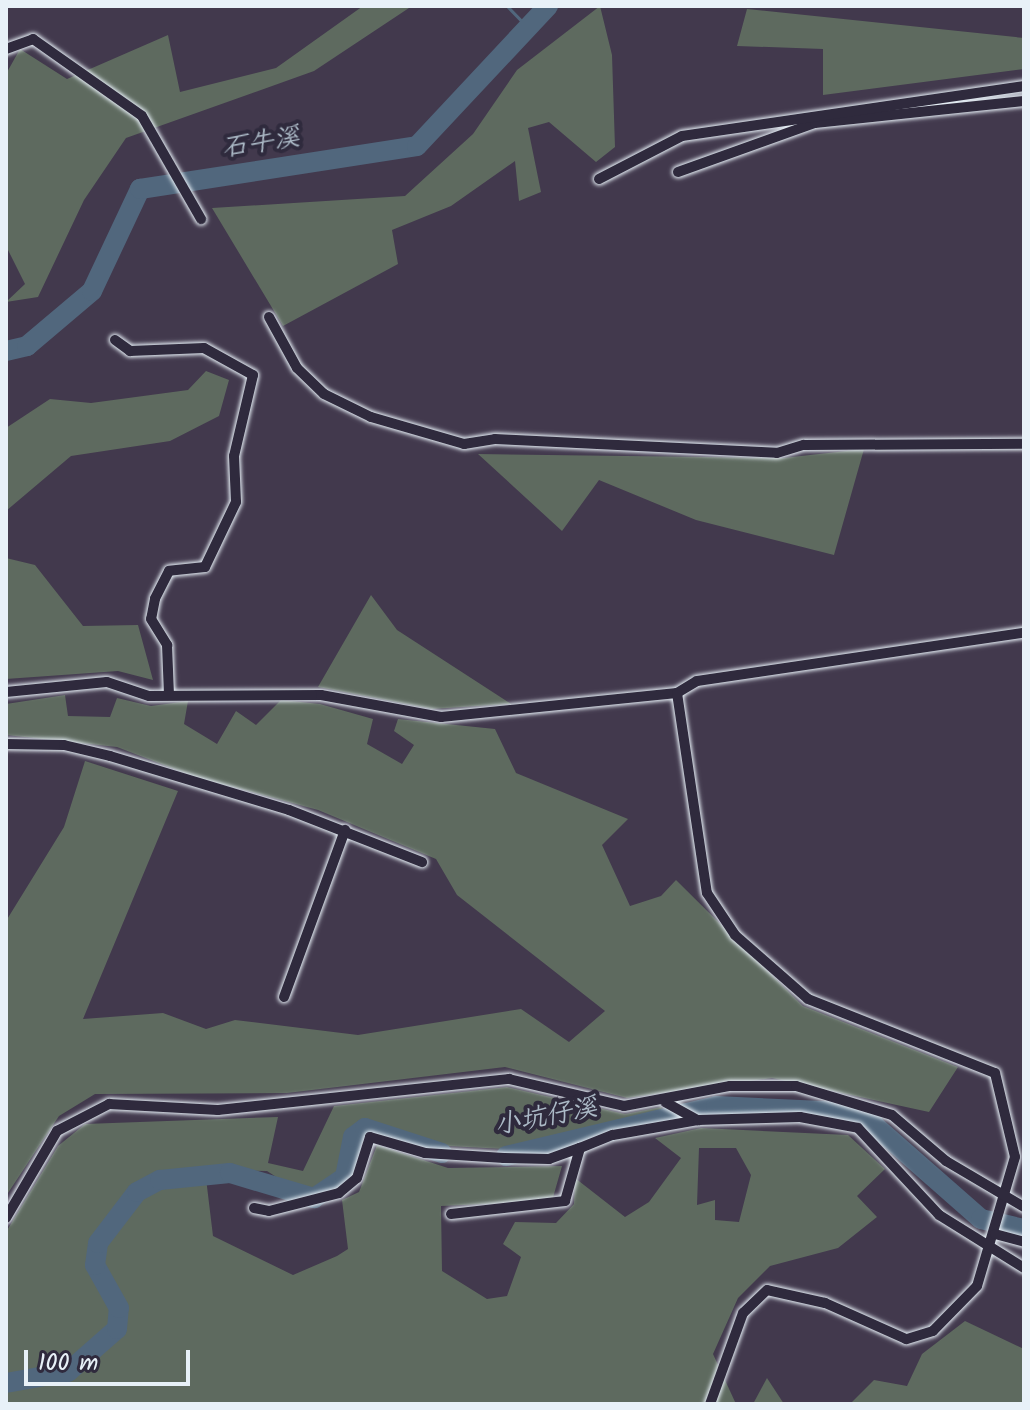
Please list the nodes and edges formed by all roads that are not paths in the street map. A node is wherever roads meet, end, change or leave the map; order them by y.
1 (6, 49) edge
2 (1024, 86) edge
3 (1024, 101) edge
4 (678, 172) dead end
5 (599, 179) dead end
6 (201, 219) dead end
7 (269, 317) dead end
8 (115, 340) dead end
9 (1024, 444) edge
10 (1024, 633) edge
11 (6, 692) edge
12 (677, 693) junction
13 (169, 694) junction
14 (6, 744) edge
15 (345, 830) junction
16 (422, 862) dead end
17 (284, 997) dead end
18 (665, 1102) junction
19 (698, 1120) junction
20 (580, 1148) junction
21 (1020, 1156) edge
22 (1004, 1201) junction
23 (1024, 1207) edge
24 (254, 1208) dead end
25 (451, 1214) dead end
26 (6, 1218) edge
27 (995, 1234) junction
28 (1024, 1242) edge
29 (991, 1248) junction
30 (1024, 1268) edge
31 (710, 1404) edge

1 - 6 street
2 - 5 street
3 - 4 street
7 - 9 street
8 - 13 street
10 - 12 street
11 - 13 street
12 - 13 street
12 - 21 street
14 - 15 street
15 - 16 street
15 - 17 street
18 - 19 street
18 - 22 street
18 - 26 street
19 - 20 street
19 - 29 street
20 - 24 street
20 - 25 street
21 - 22 street
22 - 23 street
22 - 27 street
27 - 28 street
27 - 29 street
29 - 30 street
29 - 31 street

